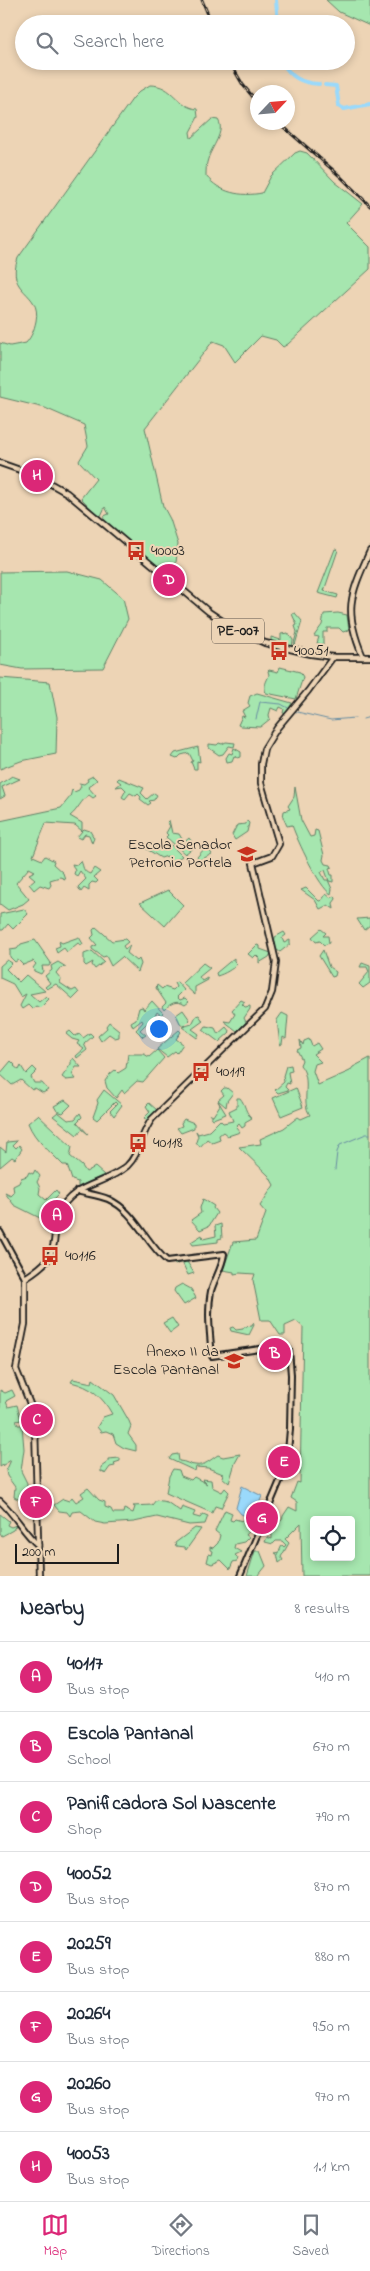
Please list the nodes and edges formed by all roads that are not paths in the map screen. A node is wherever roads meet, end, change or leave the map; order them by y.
1 (0, 462) edge
2 (370, 550) edge
3 (370, 656) edge
4 (333, 657) junction
5 (363, 657) junction
6 (77, 1191) junction
7 (0, 1232) edge
8 (25, 1278) junction
9 (0, 1501) edge
10 (38, 1545) junction
11 (38, 1576) edge
12 (240, 1576) edge

1 - 4 main road, PE-007
2 - 5 main road
3 - 5 main road, PE-007
4 - 5 main road, PE-007
4 - 6 main road
6 - 8 main road
6 - 12 street
7 - 8 street
8 - 10 main road
9 - 10 main road
10 - 11 main road

